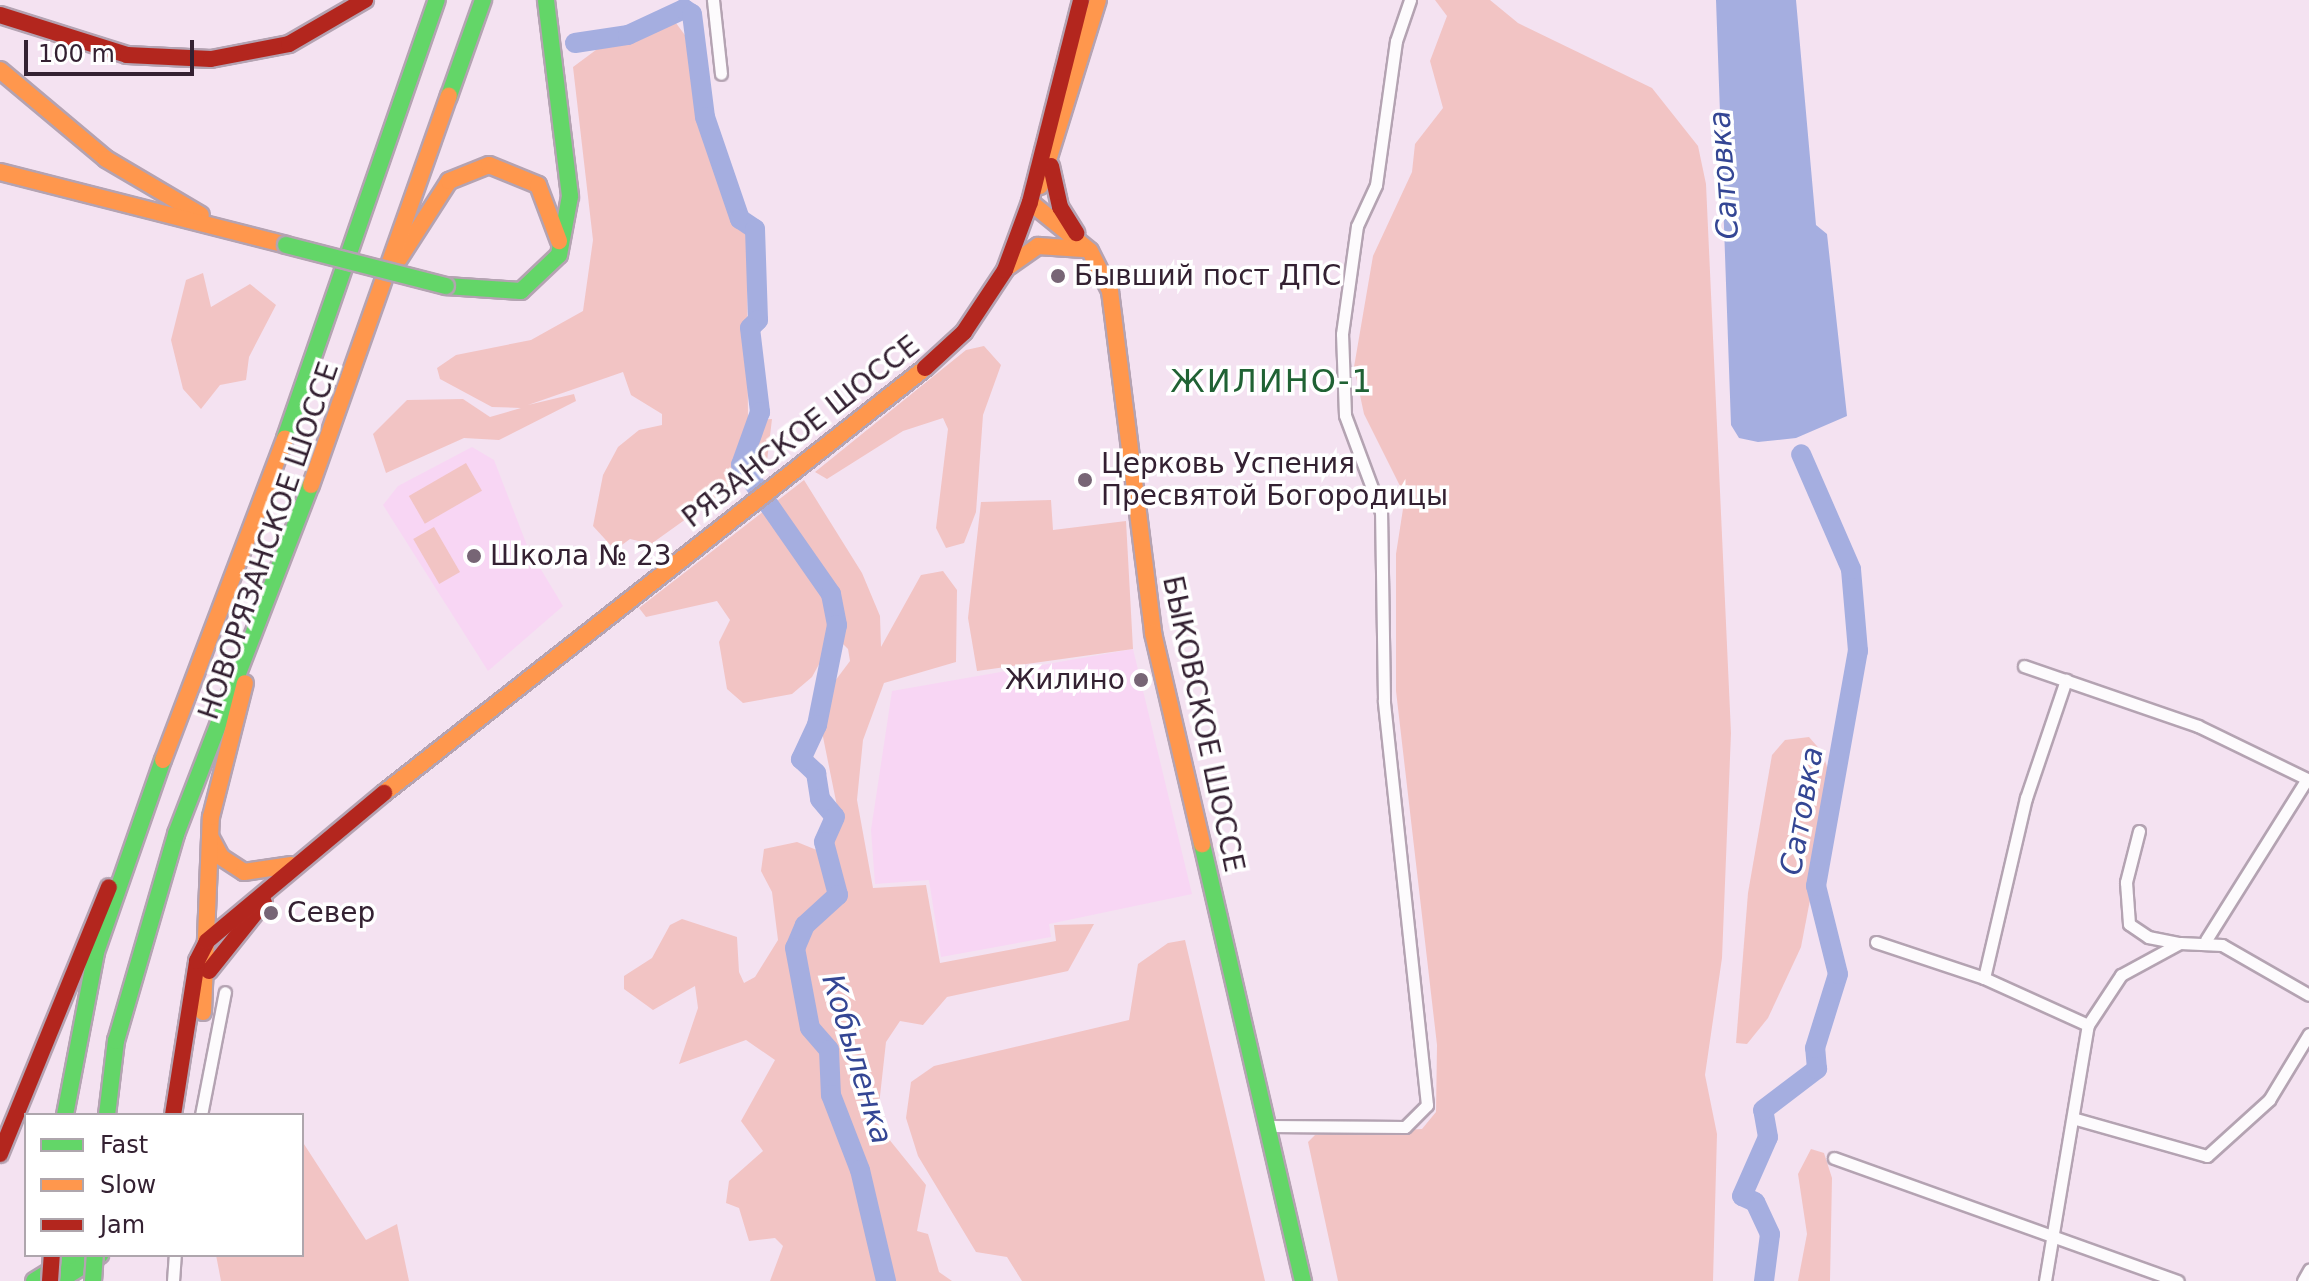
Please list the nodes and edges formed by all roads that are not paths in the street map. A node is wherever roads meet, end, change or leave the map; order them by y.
1 (365, 0) edge
2 (437, 0) edge
3 (483, 0) edge
4 (546, 0) edge
5 (713, 0) edge
6 (1081, 0) edge
7 (1098, 0) edge
8 (1410, 0) edge
9 (0, 15) edge
10 (0, 70) edge
11 (721, 74) dead end
12 (1051, 166) junction
13 (0, 172) edge
14 (1030, 202) junction
15 (231, 229) junction
16 (1090, 251) junction
17 (559, 255) junction
18 (1005, 270) junction
19 (385, 285) junction
20 (268, 608) junction
21 (2024, 666) dead end
22 (2066, 680) junction
23 (2308, 780) edge
24 (2139, 831) dead end
25 (134, 833) junction
26 (210, 834) junction
27 (317, 849) junction
28 (291, 872) junction
29 (2206, 940) junction
30 (207, 941) junction
31 (1876, 942) dead end
32 (2180, 943) junction
33 (209, 971) junction
34 (1984, 978) junction
35 (225, 992) dead end
36 (2309, 995) edge
37 (2088, 1025) junction
38 (2309, 1034) edge
39 (65, 1113) edge
40 (107, 1113) edge
41 (173, 1113) edge
42 (185, 1113) edge
43 (201, 1113) edge
44 (2076, 1119) junction
45 (1269, 1126) junction
46 (0, 1154) edge
47 (1834, 1158) dead end
48 (2054, 1232) junction
49 (52, 1257) edge
50 (73, 1257) edge
51 (94, 1257) edge
52 (97, 1257) edge
53 (175, 1257) edge
54 (2309, 1270) edge
55 (34, 1281) edge
56 (50, 1281) edge
57 (59, 1281) edge
58 (93, 1281) edge
59 (173, 1281) edge
60 (1303, 1281) edge
61 (2045, 1281) edge
62 (2178, 1281) edge
63 (2303, 1281) edge

1 - 9 main road
2 - 25 main road, НОВОРЯЗАНСКОЕ ШОССЕ
3 - 19 main road, НОВОРЯЗАНСКОЕ ШОССЕ
4 - 17 main road
5 - 11 street
6 - 14 main road, РЯЗАНСКОЕ ШОССЕ
7 - 12 main road, РЯЗАНСКОЕ ШОССЕ
8 - 45 street
10 - 15 main road
12 - 14 main road, РЯЗАНСКОЕ ШОССЕ
12 - 16 main road
13 - 15 main road
14 - 16 main road, БЫКОВСКОЕ ШОССЕ
14 - 18 main road, РЯЗАНСКОЕ ШОССЕ
15 - 17 main road, bridge
16 - 18 main road
16 - 45 main road, БЫКОВСКОЕ ШОССЕ
17 - 19 main road
18 - 27 main road, РЯЗАНСКОЕ ШОССЕ
19 - 20 main road, НОВОРЯЗАНСКОЕ ШОССЕ
20 - 26 main road, НОВОРЯЗАНСКОЕ ШОССЕ
20 - 40 main road
21 - 22 street
22 - 23 street
22 - 34 street
23 - 29 street
24 - 32 street
25 - 39 main road
25 - 46 main road
26 - 27 main road
26 - 30 main road, НОВОРЯЗАНСКОЕ ШОССЕ
27 - 28 main road, РЯЗАНСКОЕ ШОССЕ
28 - 30 main road, РЯЗАНСКОЕ ШОССЕ
28 - 33 main road, РЯЗАНСКОЕ ШОССЕ
29 - 32 street
29 - 36 street
30 - 33 main road, НОВОРЯЗАНСКОЕ ШОССЕ
30 - 41 main road
31 - 34 street
32 - 37 street
33 - 42 main road, НОВОРЯЗАНСКОЕ ШОССЕ
34 - 37 street
35 - 43 street
37 - 44 street
38 - 44 street
44 - 48 street
45 - 60 main road, БЫКОВСКОЕ ШОССЕ
47 - 48 street
48 - 61 street
48 - 62 street
49 - 56 main road, bridge
50 - 55 main road
51 - 57 main road
52 - 58 main road, bridge
53 - 59 street
54 - 63 street

